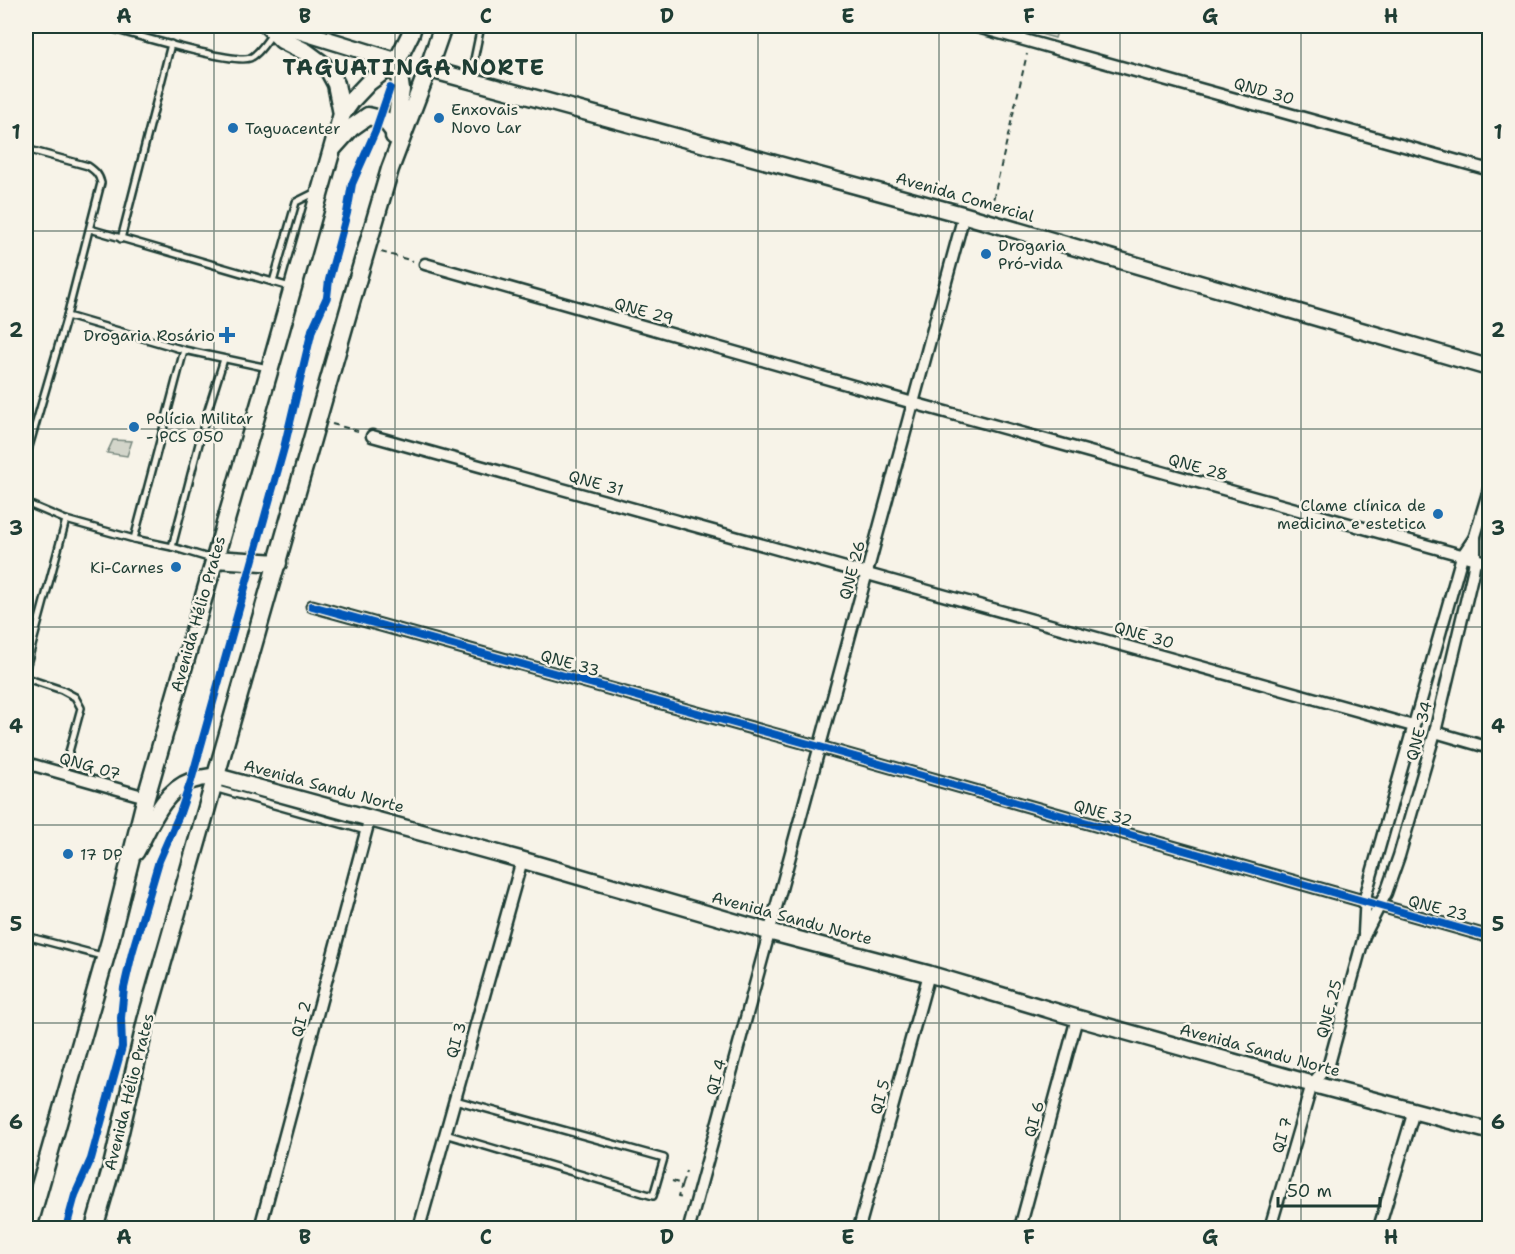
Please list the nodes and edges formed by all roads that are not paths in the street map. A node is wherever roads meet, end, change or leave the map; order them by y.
1 (103, 26) edge
2 (413, 26) edge
3 (443, 26) edge
4 (481, 26) edge
5 (974, 26) edge
6 (275, 27) edge
7 (171, 44) junction
8 (397, 61) junction
9 (428, 69) junction
10 (469, 81) junction
11 (342, 114) junction
12 (395, 133) junction
13 (26, 149) edge
14 (332, 149) junction
15 (390, 169) junction
16 (1490, 170) edge
17 (320, 190) junction
18 (964, 215) junction
19 (90, 229) junction
20 (121, 239) junction
21 (425, 264) road end
22 (273, 282) junction
23 (292, 288) junction
24 (67, 316) junction
25 (184, 350) junction
26 (224, 359) junction
27 (270, 368) junction
28 (1490, 368) edge
29 (913, 403) junction
30 (372, 436) road end
31 (26, 457) edge
32 (1490, 486) edge
33 (26, 503) edge
34 (66, 520) junction
35 (1475, 536) junction
36 (134, 539) junction
37 (172, 547) junction
38 (1462, 556) junction
39 (214, 560) junction
40 (1475, 560) junction
41 (278, 563) junction
42 (1490, 563) edge
43 (867, 574) junction
44 (312, 606) dead end
45 (26, 664) edge
46 (26, 678) edge
47 (1413, 726) junction
48 (1435, 732) junction
49 (820, 747) junction
50 (1490, 748) edge
51 (26, 763) edge
52 (63, 774) junction
53 (214, 782) junction
54 (146, 797) junction
55 (368, 824) junction
56 (522, 860) junction
57 (127, 868) junction
58 (1364, 902) junction
59 (1379, 906) junction
60 (770, 932) junction
61 (26, 936) edge
62 (1364, 936) junction
63 (1490, 937) edge
64 (106, 957) junction
65 (929, 974) junction
66 (1077, 1018) junction
67 (1312, 1084) junction
68 (455, 1100) junction
69 (1414, 1111) junction
70 (1490, 1131) edge
71 (445, 1134) junction
72 (30, 1201) edge
73 (28, 1228) edge
74 (94, 1228) edge
75 (261, 1228) edge
76 (419, 1228) edge
77 (689, 1228) edge
78 (859, 1228) edge
79 (1020, 1228) edge
80 (1270, 1228) edge
81 (1379, 1228) edge

1 - 7 lane
2 - 8 main road, Avenida Hélio Prates
3 - 9 main road, Avenida Hélio Prates
4 - 10 lane
5 - 16 street, QND 30
6 - 7 lane
6 - 8 main road
6 - 11 main road
7 - 20 lane
8 - 11 main road, Avenida Hélio Prates
8 - 12 main road
9 - 10 main road, Avenida Comercial
9 - 15 main road, Avenida Hélio Prates
10 - 18 main road, Avenida Comercial
11 - 14 main road, Avenida Hélio Prates
12 - 14 main road
12 - 15 main road
13 - 19 lane
14 - 17 main road, Avenida Hélio Prates
15 - 41 main road, Avenida Hélio Prates
17 - 22 lane
17 - 23 main road, Avenida Hélio Prates
18 - 28 main road, Avenida Comercial
18 - 29 street, QNE 26
19 - 20 lane
19 - 24 lane
20 - 22 lane
21 - 29 street, QNE 29
22 - 23 lane
23 - 27 main road, Avenida Hélio Prates
24 - 25 lane
24 - 31 lane
25 - 26 lane
25 - 36 lane
26 - 27 lane
26 - 37 lane
27 - 39 main road, Avenida Hélio Prates
29 - 38 street, QNE 28
29 - 43 street, QNE 26
30 - 43 street, QNE 31
32 - 35 street
33 - 34 lane
34 - 36 lane
34 - 45 lane
35 - 38 street, QNE 34
35 - 40 street, QNE 34
36 - 37 lane
37 - 39 lane
38 - 40 street, QNE 28
38 - 47 street, QNE 34
39 - 41 main road
39 - 54 main road, Avenida Hélio Prates
40 - 42 street, QNE 28
40 - 48 street, QNE 34
41 - 53 main road, Avenida Hélio Prates
43 - 47 street, QNE 30
43 - 49 street, QNE 26
44 - 49 street, QNE 33
46 - 52 lane
47 - 58 street, QNE 34
48 - 50 street
48 - 59 street, QNE 34
49 - 58 street, QNE 32
49 - 60 street, QNE 26
51 - 52 street, QNG 07
52 - 54 street, QNG 07
53 - 55 main road, Avenida Sandu Norte
53 - 57 main road
53 - 74 main road, Avenida Hélio Prates
54 - 57 main road, Avenida Hélio Prates
55 - 56 main road, Avenida Sandu Norte
55 - 75 street, QI 2
56 - 60 main road, Avenida Sandu Norte
56 - 68 street, QI 3
57 - 64 main road, Avenida Hélio Prates
58 - 59 street, QNE 32
58 - 62 street, QNE 25
59 - 62 street, QNE 25
59 - 63 street, QNE 23
60 - 65 main road, Avenida Sandu Norte
60 - 77 street, QI 4
61 - 64 lane
62 - 67 street, QNE 25
64 - 72 main road, Avenida Hélio Prates
65 - 66 main road, Avenida Sandu Norte
65 - 78 street, QI 5
66 - 67 main road, Avenida Sandu Norte
66 - 79 street, QI 6
67 - 69 main road, Avenida Sandu Norte
67 - 80 street, QI 7
68 - 71 street, QI 3
68 - 71 lane
69 - 70 main road, Avenida Sandu Norte
69 - 81 street
71 - 76 street, QI 3
72 - 73 main road, Avenida Hélio Prates

